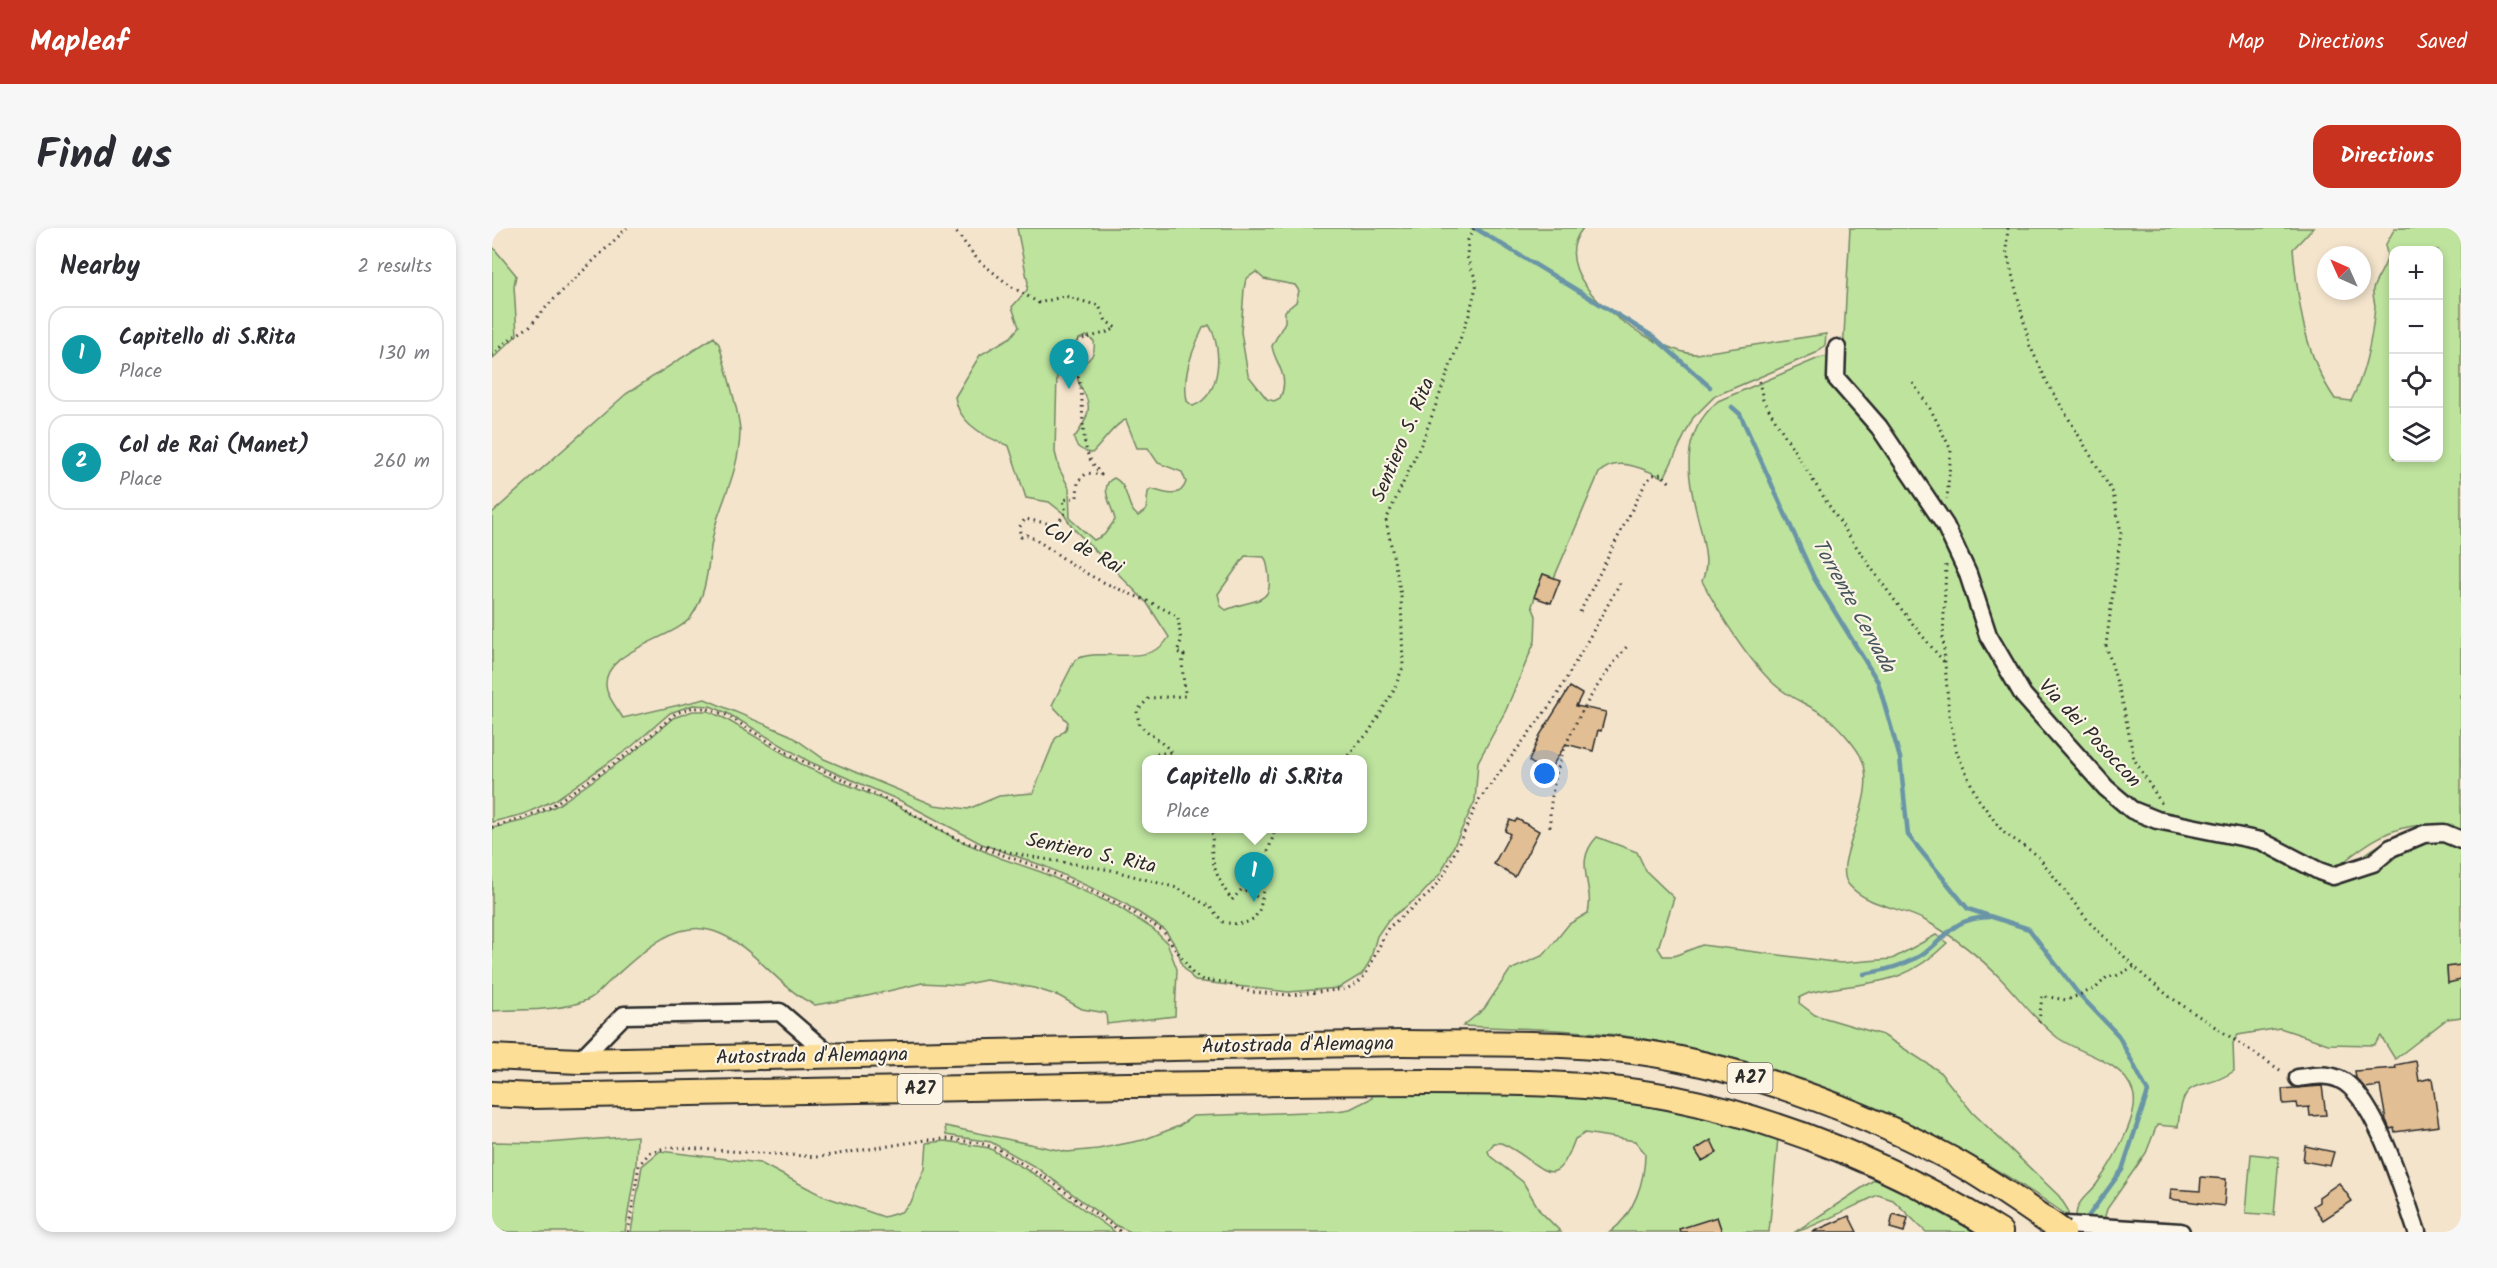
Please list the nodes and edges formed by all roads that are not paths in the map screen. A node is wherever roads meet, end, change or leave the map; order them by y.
1 (1837, 348) dead end
2 (2461, 840) edge
3 (832, 1057) junction
4 (492, 1058) edge
5 (579, 1061) junction
6 (2298, 1078) road end
7 (492, 1094) edge
8 (2000, 1232) edge
9 (2048, 1232) edge
10 (2063, 1232) edge
11 (2181, 1232) edge
12 (2417, 1232) edge

1 - 2 street, Via dei Posoccon
3 - 5 highway, Autostrada d'Alemagna / A27
3 - 5 street
3 - 10 highway, Autostrada d'Alemagna / A27, bridge
4 - 5 highway, Autostrada d'Alemagna / A27
6 - 12 street
7 - 8 highway, Autostrada d'Alemagna / A27
9 - 11 street

